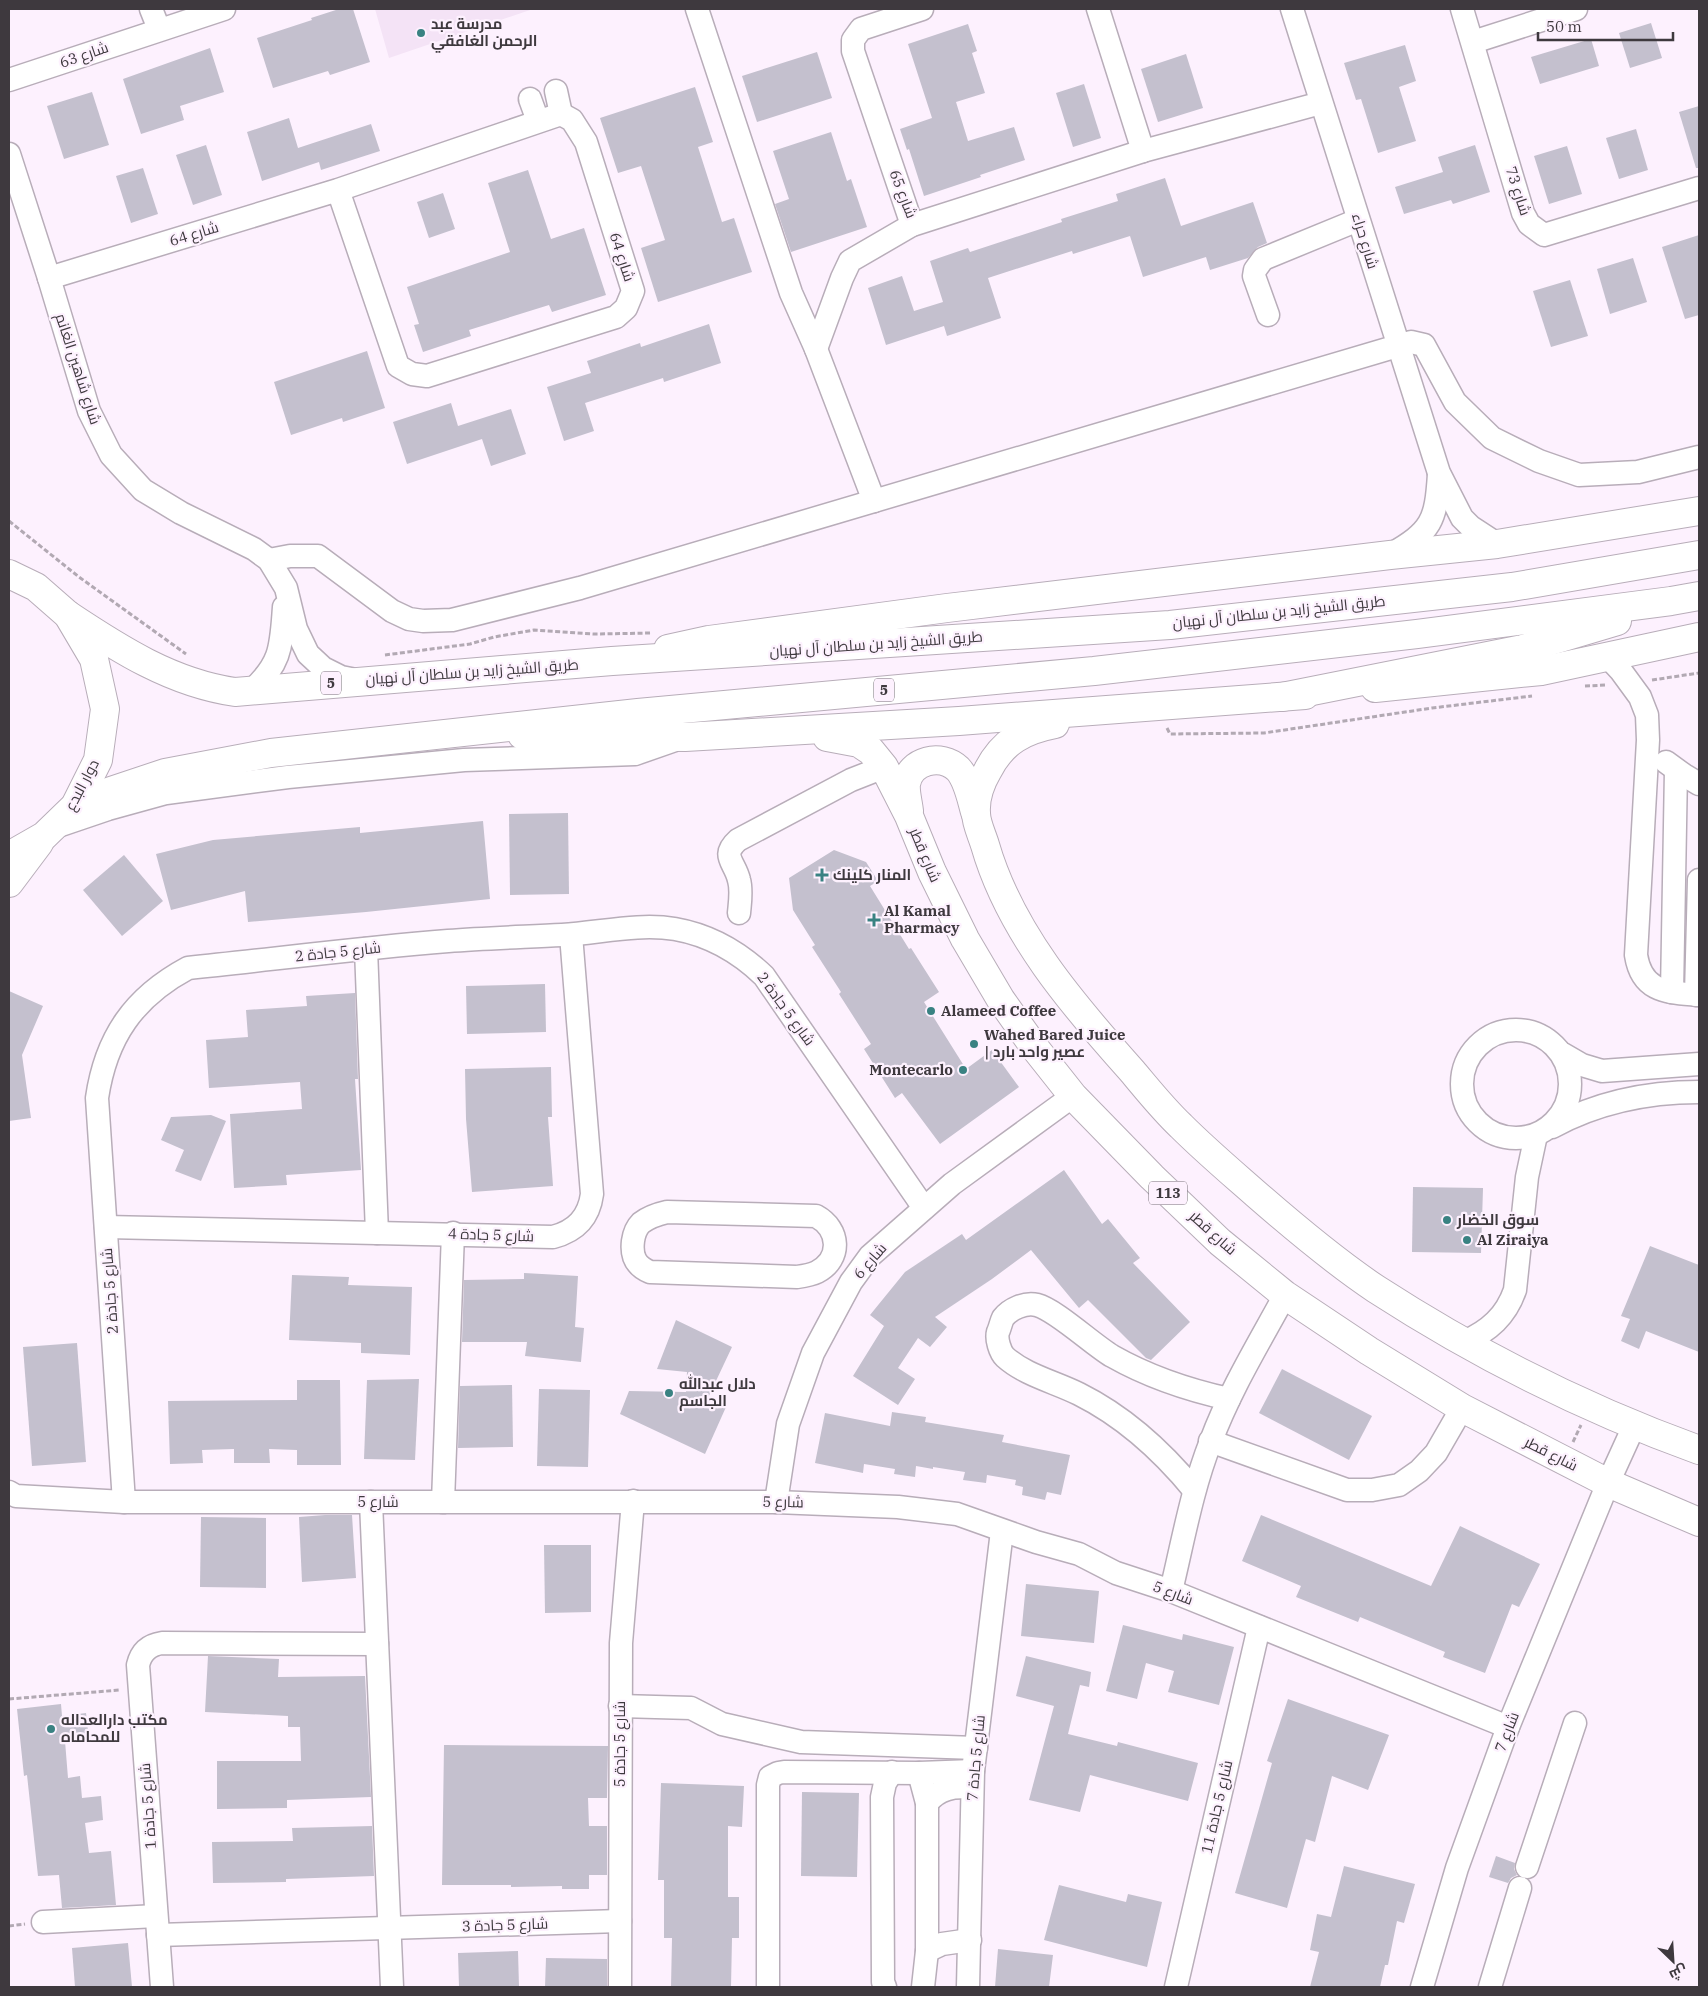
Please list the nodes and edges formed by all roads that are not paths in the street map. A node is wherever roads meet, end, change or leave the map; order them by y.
1 (224, 9) edge
2 (697, 9) edge
3 (922, 9) edge
4 (1098, 9) edge
5 (1292, 9) edge
6 (1462, 9) edge
7 (1576, 9) edge
8 (155, 19) edge
9 (1473, 42) junction
10 (9, 80) edge
11 (556, 91) dead end
12 (530, 99) dead end
13 (1321, 103) junction
14 (561, 114) junction
15 (538, 121) junction
16 (1143, 151) junction
17 (9, 154) edge
18 (1699, 188) edge
19 (14, 189) edge
20 (338, 190) junction
21 (1358, 220) junction
22 (912, 224) junction
23 (49, 278) junction
24 (1268, 315) dead end
25 (1398, 347) junction
26 (816, 349) junction
27 (1699, 457) edge
28 (1439, 473) junction
29 (874, 501) junction
30 (1699, 512) edge
31 (1497, 544) junction
32 (9, 553) edge
33 (1390, 555) junction
34 (1699, 555) edge
35 (269, 560) junction
36 (9, 574) edge
37 (36, 587) junction
38 (286, 588) junction
39 (1699, 596) edge
40 (1671, 602) junction
41 (68, 615) junction
42 (1699, 637) edge
43 (1608, 657) junction
44 (612, 661) junction
45 (359, 681) junction
46 (251, 691) junction
47 (1282, 697) junction
48 (1155, 705) junction
49 (784, 731) junction
50 (443, 734) junction
51 (685, 737) junction
52 (1648, 740) junction
53 (884, 767) junction
54 (1676, 770) junction
55 (1699, 784) edge
56 (75, 806) junction
57 (976, 813) junction
58 (909, 816) junction
59 (50, 832) junction
60 (9, 856) edge
61 (1699, 880) edge
62 (9, 882) edge
63 (739, 913) dead end
64 (571, 935) junction
65 (366, 950) junction
66 (1672, 992) junction
67 (1698, 995) edge
68 (1563, 1054) junction
69 (1699, 1064) edge
70 (1699, 1092) edge
71 (1073, 1096) junction
72 (1542, 1132) junction
73 (1503, 1137) junction
74 (1527, 1177) junction
75 (924, 1208) junction
76 (106, 1227) junction
77 (377, 1233) junction
78 (453, 1233) junction
79 (833, 1253) junction
80 (870, 1256) junction
81 (851, 1282) junction
82 (1285, 1295) junction
83 (1464, 1342) junction
84 (1229, 1399) junction
85 (1462, 1408) junction
86 (1634, 1426) junction
87 (1210, 1441) junction
88 (1699, 1450) edge
89 (1608, 1483) junction
90 (1194, 1490) junction
91 (11, 1496) edge
92 (633, 1501) junction
93 (124, 1502) junction
94 (371, 1502) junction
95 (443, 1502) junction
96 (776, 1502) junction
97 (1699, 1522) edge
98 (1002, 1530) junction
99 (1171, 1591) junction
100 (1258, 1627) junction
101 (377, 1644) junction
102 (620, 1706) junction
103 (1575, 1723) dead end
104 (1508, 1727) junction
105 (976, 1748) junction
106 (892, 1772) junction
107 (919, 1773) junction
108 (973, 1780) junction
109 (927, 1803) junction
110 (620, 1921) junction
111 (43, 1922) dead end
112 (157, 1926) junction
113 (389, 1928) junction
114 (970, 1940) junction
115 (927, 1951) junction
116 (162, 1987) edge
117 (392, 1987) edge
118 (620, 1987) edge
119 (768, 1987) edge
120 (885, 1987) edge
121 (923, 1987) edge
122 (968, 1987) edge
123 (1176, 1987) edge
124 (1422, 1987) edge
125 (1490, 1987) edge

1 - 8 street, شارع 63
2 - 26 street
3 - 22 street, شارع 65
4 - 16 street
5 - 13 street, شارع حراء
6 - 9 street, شارع 73
7 - 9 street
8 - 10 street, شارع 63
9 - 18 street, شارع 73
11 - 14 street
12 - 15 street
13 - 16 street, شارع 65
13 - 21 street, شارع حراء
14 - 15 street, شارع 64
14 - 20 street, شارع 64
15 - 20 street, شارع 64
16 - 22 street, شارع 65
17 - 19 street, شارع شاهين الغانم
19 - 23 street, شارع شاهين الغانم
20 - 23 street, شارع 64
21 - 24 street
21 - 25 street, شارع حراء
22 - 26 street
23 - 35 street, شارع شاهين الغانم
25 - 27 street
25 - 28 street, شارع حراء
25 - 29 street
26 - 29 street
28 - 31 street, شارع حراء
28 - 33 street, شارع حراء
29 - 35 street
30 - 31 main road
31 - 33 main road
32 - 37 main road
33 - 44 main road
34 - 44 main road, طريق الشيخ زايد بن سلطان آل نهيان / 5
35 - 38 street, شارع شاهين الغانم
36 - 37 main road, دوار البدع / 5
37 - 41 main road, دوار البدع / 5
38 - 45 street, شارع شاهين الغانم
38 - 46 street
39 - 40 main road, 5
40 - 47 main road
40 - 50 main road, 5
41 - 46 main road, طريق الشيخ زايد بن سلطان آل نهيان / 5
41 - 56 main road, دوار البدع / 5
42 - 43 main road
43 - 47 main road
43 - 52 street
44 - 45 main road, طريق الشيخ زايد بن سلطان آل نهيان / 5
45 - 46 main road, طريق الشيخ زايد بن سلطان آل نهيان / 5
47 - 48 main road
48 - 49 main road
48 - 57 main road
49 - 51 main road
49 - 53 main road, شارع قطر / 113
50 - 51 main road
50 - 56 main road, 5
51 - 59 street
52 - 54 street
52 - 66 street
53 - 58 main road, شارع قطر / 113
53 - 63 street
54 - 55 street
54 - 66 street
56 - 59 main road, دوار البدع / 5
57 - 58 main road
57 - 83 main road
58 - 71 main road, شارع قطر / 113
59 - 60 main road, دوار البدع / 5
59 - 62 main road
61 - 67 street
64 - 65 street, شارع 5 جادة 2
64 - 75 street, شارع 5 جادة 2
64 - 78 street, شارع 5 جادة 4
65 - 76 street, شارع 5 جادة 2
65 - 77 street
66 - 67 street
68 - 69 street
68 - 72 street
68 - 73 street
70 - 72 street
71 - 75 street, شارع 6
71 - 82 main road, شارع قطر / 113
72 - 73 street
72 - 74 street
73 - 74 street
74 - 83 street
75 - 80 street, شارع 6
76 - 77 street, شارع 5 جادة 4
76 - 93 street, شارع 5 جادة 2
77 - 78 street, شارع 5 جادة 4
78 - 95 street
79 - 79 street
79 - 80 street
79 - 81 street
80 - 81 street, شارع 6
81 - 96 street, شارع 6
82 - 84 street
82 - 85 main road, شارع قطر / 113
83 - 86 main road
84 - 87 street
84 - 90 street
85 - 87 street
85 - 89 main road, شارع قطر / 113
86 - 88 main road
86 - 89 street, شارع 7
87 - 90 street
89 - 97 main road, شارع قطر / 113
89 - 104 street, شارع 7
90 - 99 street
91 - 93 street, شارع 5
92 - 95 street, شارع 5
92 - 96 street, شارع 5
92 - 102 street, شارع 5 جادة 5
93 - 94 street, شارع 5
94 - 95 street, شارع 5
94 - 101 street
96 - 98 street, شارع 5
98 - 99 street, شارع 5
98 - 105 street, شارع 5 جادة 7
99 - 100 street, شارع 5
100 - 104 street, شارع 5
100 - 123 street, شارع 5 جادة 11
101 - 112 street, شارع 5 جادة 1
101 - 113 street
102 - 105 street
102 - 110 street, شارع 5 جادة 5
103 - 125 street
104 - 124 street, شارع 7
105 - 108 street, شارع 5 جادة 7
106 - 107 street
106 - 119 street
106 - 120 street
107 - 108 street
107 - 109 street
108 - 109 street
108 - 114 street, شارع 5 جادة 7
109 - 115 street
110 - 113 street, شارع 5 جادة 3
110 - 118 street, شارع 5 جادة 5
111 - 112 street, شارع 5 جادة 3
112 - 113 street, شارع 5 جادة 3
112 - 116 street, شارع 5 جادة 1
113 - 117 street
114 - 115 street
114 - 122 street, شارع 5 جادة 7
115 - 121 street

